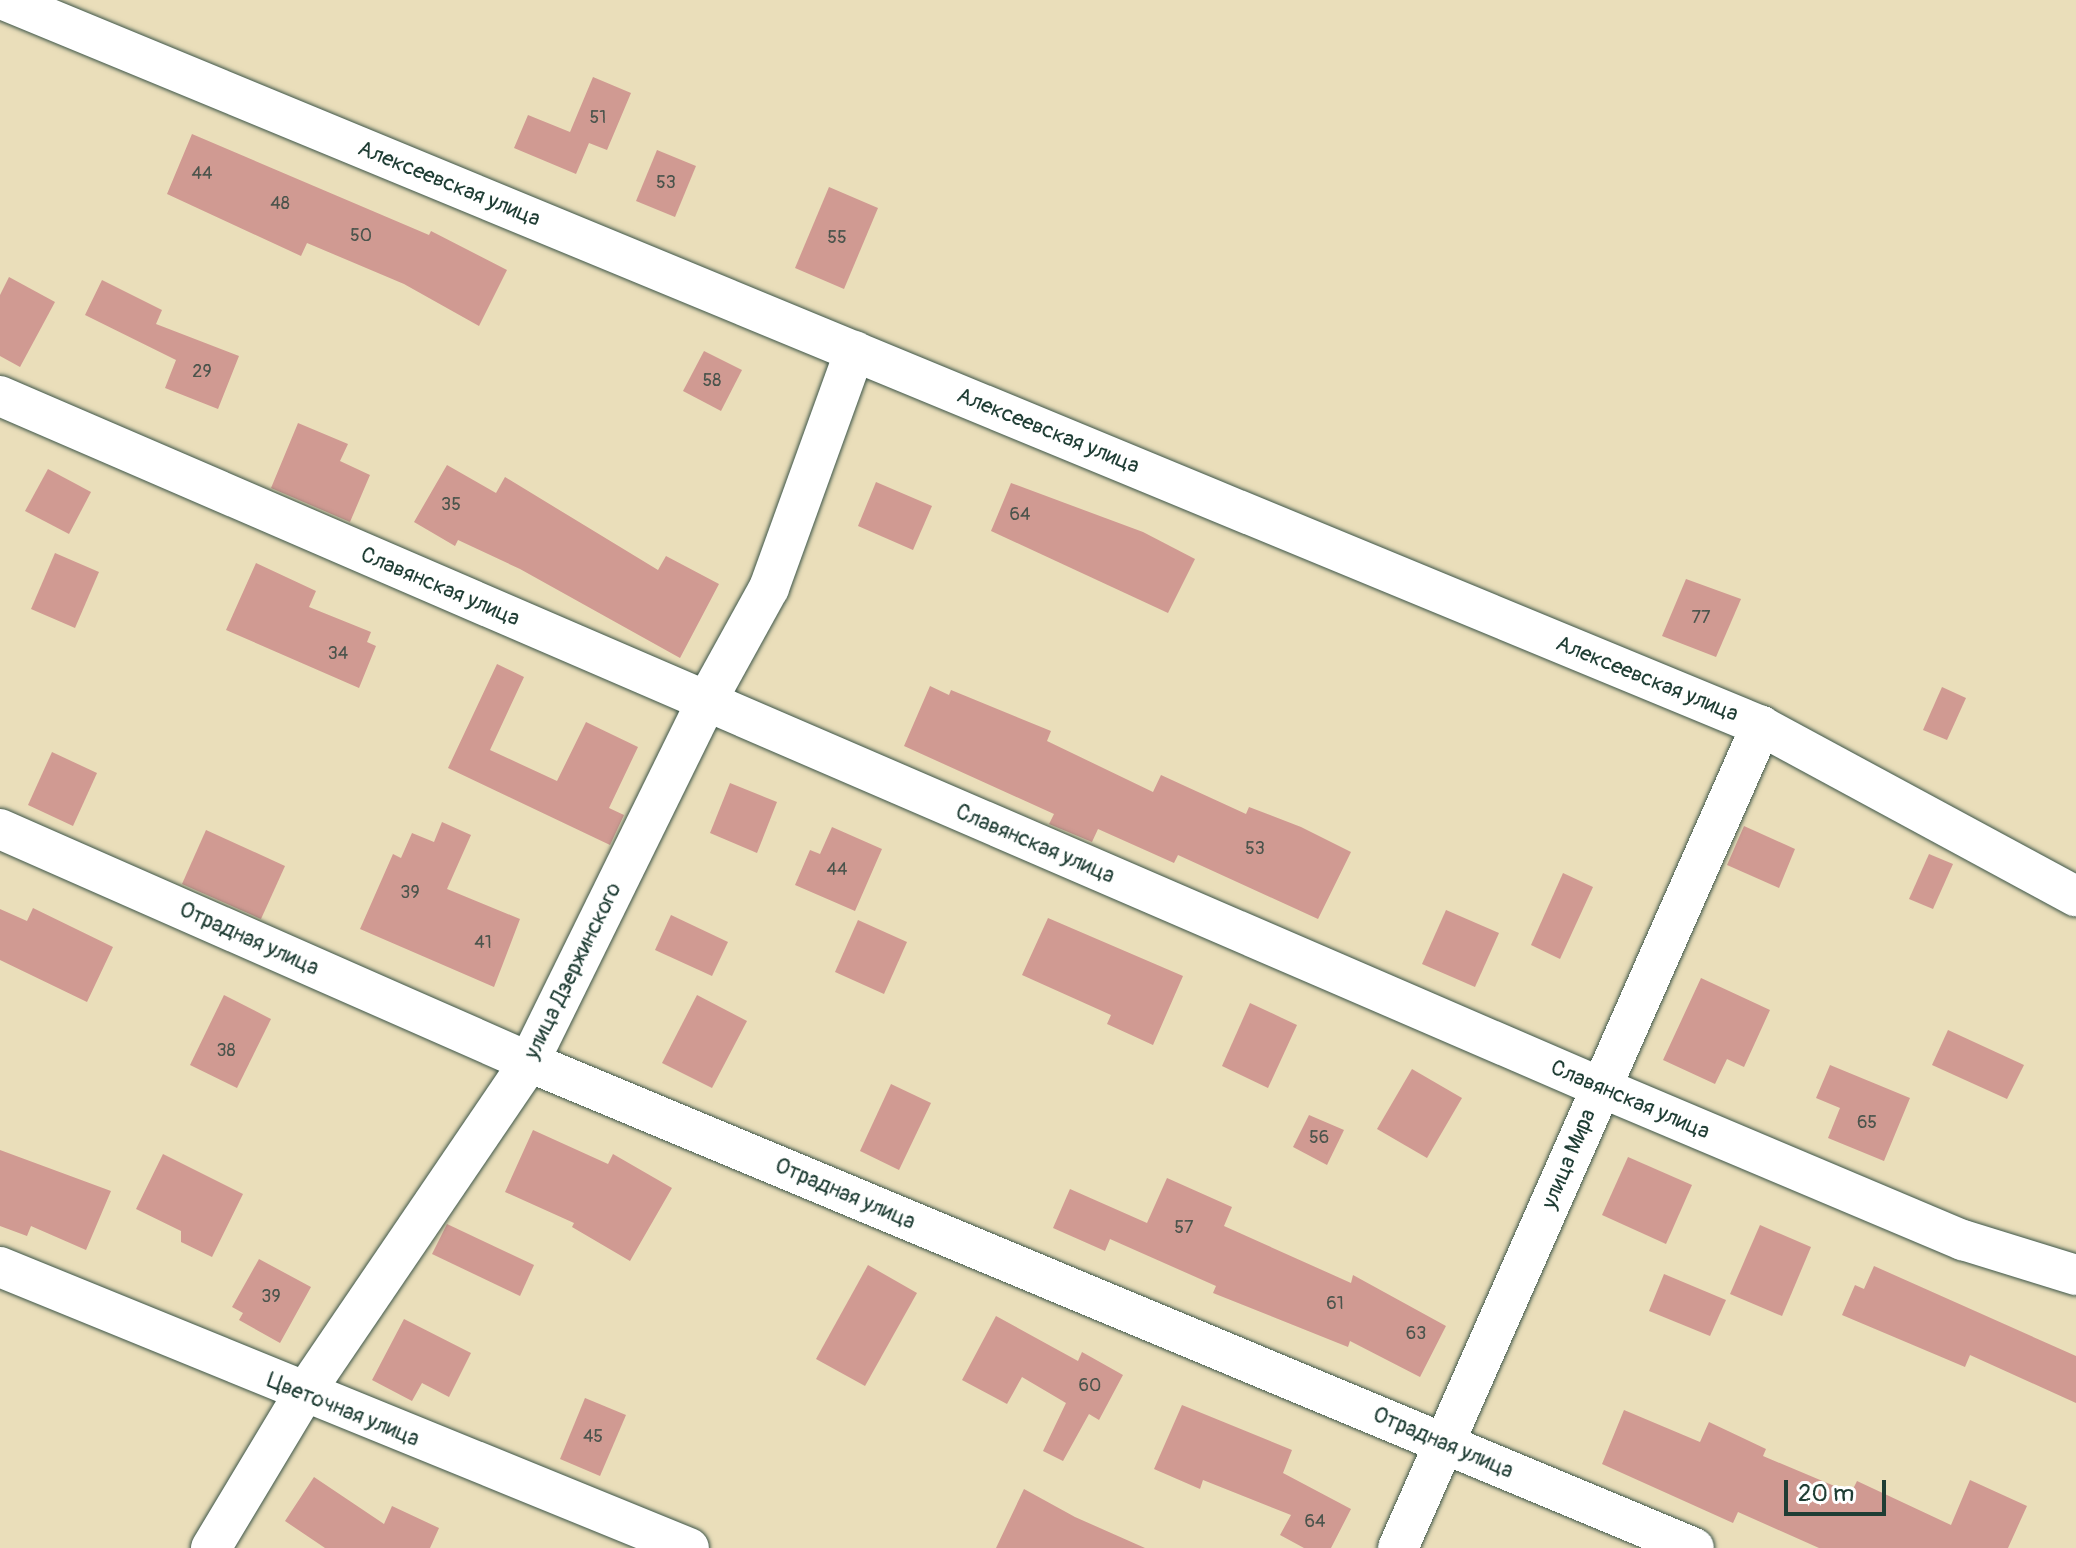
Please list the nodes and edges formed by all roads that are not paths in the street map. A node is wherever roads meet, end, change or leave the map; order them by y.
1 (4, 0) edge
2 (855, 351) junction
3 (0, 396) edge
4 (706, 702) junction
5 (1761, 726) junction
6 (0, 829) edge
7 (2076, 896) edge
8 (529, 1062) junction
9 (1600, 1087) junction
10 (0, 1267) edge
11 (2076, 1275) edge
12 (303, 1395) junction
13 (1445, 1444) junction
14 (211, 1548) edge
15 (689, 1548) edge
16 (1398, 1548) edge
17 (1694, 1548) edge

1 - 2 street, Алексеевская улица
2 - 4 street, улица Дзержинского
2 - 5 street, Алексеевская улица
3 - 4 street, Славянская улица
4 - 8 street, улица Дзержинского
4 - 9 street, Славянская улица
5 - 7 street, Алексеевская улица
5 - 9 street, улица Мира
6 - 8 street, Отрадная улица
8 - 12 street, улица Дзержинского
8 - 13 street, Отрадная улица
9 - 11 street, Славянская улица
9 - 13 street, улица Мира
10 - 12 street, Цветочная улица
12 - 14 street, улица Дзержинского
12 - 15 street, Цветочная улица
13 - 16 street, улица Мира
13 - 17 street, Отрадная улица

